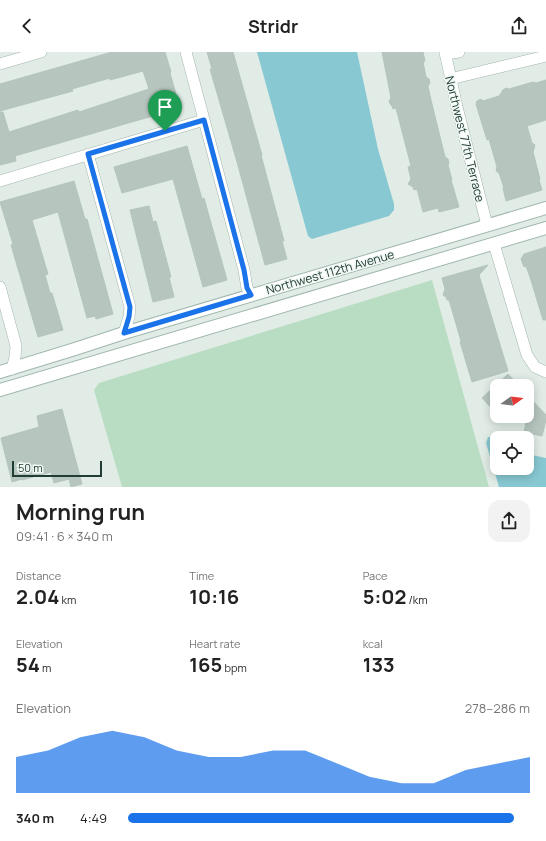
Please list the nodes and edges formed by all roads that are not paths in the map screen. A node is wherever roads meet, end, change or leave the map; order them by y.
1 (41, 52) edge
2 (186, 52) edge
3 (459, 52) edge
4 (445, 53) edge
5 (546, 56) edge
6 (0, 64) edge
7 (450, 79) junction
8 (204, 120) junction
9 (88, 154) junction
10 (0, 180) edge
11 (546, 208) edge
12 (487, 226) junction
13 (546, 228) edge
14 (494, 244) junction
15 (0, 287) edge
16 (251, 295) junction
17 (271, 310) junction
18 (124, 333) junction
19 (6, 371) edge
20 (546, 372) edge
21 (0, 390) edge

1 - 6 street
2 - 8 street
3 - 4 street
4 - 7 street, Northwest 77th Terrace
5 - 7 street
7 - 12 street, Northwest 77th Terrace
8 - 9 street
8 - 16 street
9 - 10 street
9 - 18 street
11 - 12 street, Northwest 112th Avenue
12 - 16 street, Northwest 112th Avenue
13 - 14 street, Northwest 112th Avenue
14 - 17 street, Northwest 112th Avenue
14 - 20 street
15 - 19 street
16 - 17 street
16 - 18 street, Northwest 112th Avenue
17 - 21 street, Northwest 112th Avenue
18 - 19 street, Northwest 112th Avenue

